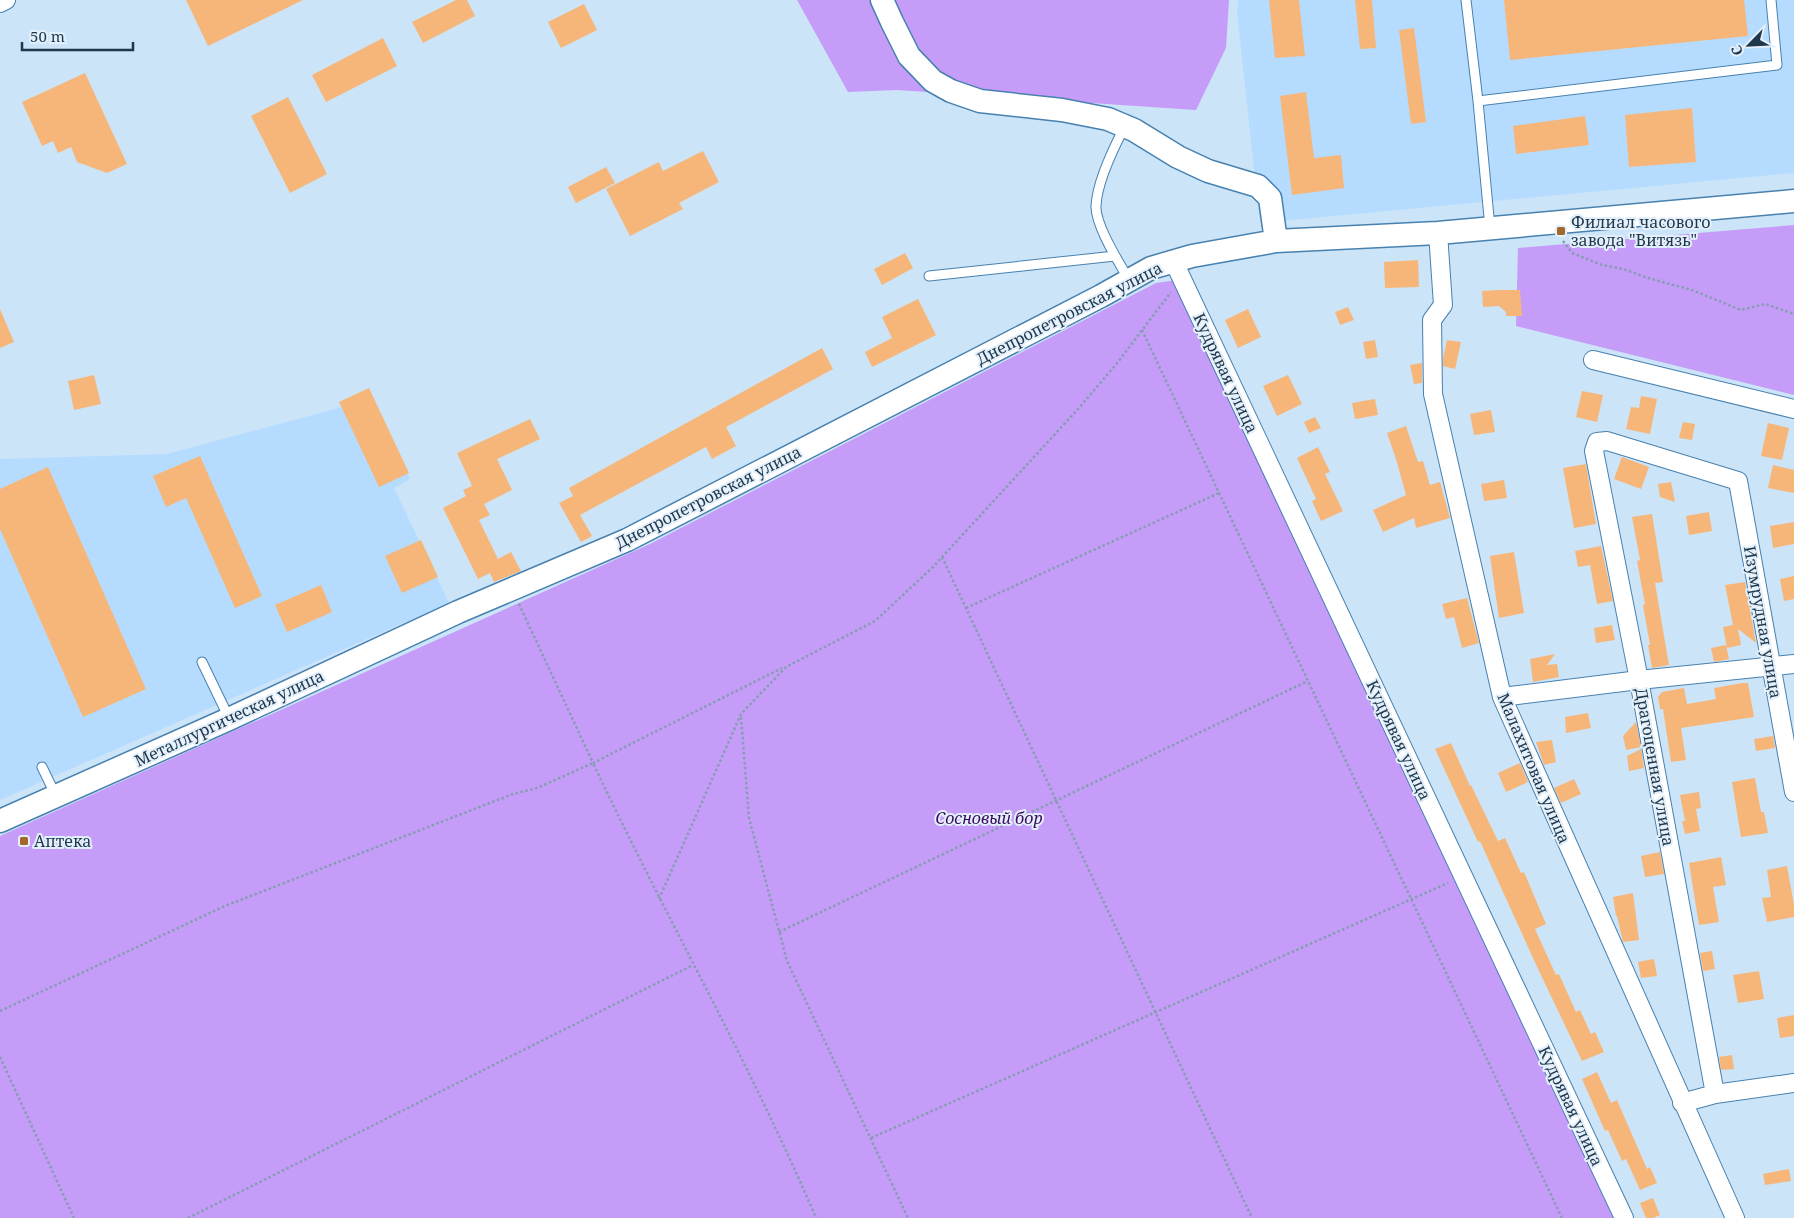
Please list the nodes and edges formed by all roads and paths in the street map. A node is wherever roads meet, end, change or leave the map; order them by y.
1 (6, 0) edge
2 (882, 0) edge
3 (1466, 0) edge
4 (1771, 0) edge
5 (0, 3) edge
6 (1478, 101) junction
7 (1125, 126) junction
8 (1794, 201) edge
9 (1552, 223) junction
10 (1490, 228) junction
11 (1438, 233) junction
12 (1276, 241) junction
13 (1115, 256) junction
14 (1174, 262) junction
15 (929, 276) dead end
16 (1130, 280) junction
17 (1794, 314) edge
18 (1142, 330) junction
19 (1593, 360) dead end
20 (1794, 409) edge
21 (1738, 481) joint
22 (1219, 493) junction
23 (942, 557) junction
24 (512, 589) junction
25 (966, 608) junction
26 (458, 612) joint
27 (202, 662) dead end
28 (1794, 664) edge
29 (786, 666) junction
30 (1771, 667) junction
31 (1639, 680) junction
32 (1308, 681) junction
33 (1502, 697) junction
34 (741, 714) junction
35 (229, 719) junction
36 (593, 763) junction
37 (42, 767) dead end
38 (1794, 792) edge
39 (56, 796) junction
40 (1057, 801) junction
41 (0, 821) edge
42 (1463, 877) junction
43 (660, 899) junction
44 (1411, 899) junction
45 (779, 932) junction
46 (693, 965) junction
47 (0, 1011) edge
48 (1155, 1012) junction
49 (0, 1057) edge
50 (1794, 1083) edge
51 (1715, 1094) junction
52 (1682, 1103) junction
53 (871, 1138) junction
54 (74, 1218) edge
55 (188, 1218) edge
56 (816, 1218) edge
57 (908, 1218) edge
58 (1252, 1218) edge
59 (1562, 1218) edge
60 (1624, 1218) edge
61 (1735, 1218) edge

1 - 5 street
2 - 7 street
3 - 6 lane
4 - 6 lane
6 - 10 lane
7 - 12 street
7 - 13 lane
8 - 9 street, Днепропетровская улица
9 - 10 street, Днепропетровская улица
9 - 17 path
10 - 11 street, Днепропетровская улица
11 - 12 street, Днепропетровская улица
11 - 33 street, Малахитовая улица
12 - 14 street, Днепропетровская улица
13 - 15 lane
13 - 16 lane
14 - 16 street, Днепропетровская улица
14 - 18 path
14 - 42 street, Кудрявая улица
16 - 24 street, Днепропетровская улица
18 - 22 path
18 - 23 path
19 - 20 street
21 - 30 street, Изумрудная улица
21 - 31 street, Драгоценная улица
22 - 25 path
22 - 32 path
23 - 25 path
23 - 29 path
24 - 26 street, Днепропетровская улица
24 - 36 path
25 - 40 path
26 - 35 street, Металлургическая улица
27 - 35 lane
28 - 30 street
29 - 34 path
29 - 36 path
30 - 31 street
30 - 38 street, Изумрудная улица
31 - 33 street
31 - 51 street, Драгоценная улица
32 - 40 path
32 - 44 path
33 - 52 street, Малахитовая улица
34 - 43 path
34 - 45 path
35 - 39 street, Металлургическая улица
36 - 43 path
36 - 47 path
37 - 39 lane
39 - 41 street, Металлургическая улица
40 - 45 path
40 - 48 path
42 - 44 path
42 - 60 street, Кудрявая улица
43 - 46 path
44 - 48 path
44 - 59 path
45 - 53 path
46 - 55 path
46 - 56 path
48 - 53 path
48 - 58 path
49 - 54 path
50 - 51 street
51 - 52 street
52 - 61 street, Малахитовая улица
53 - 57 path

